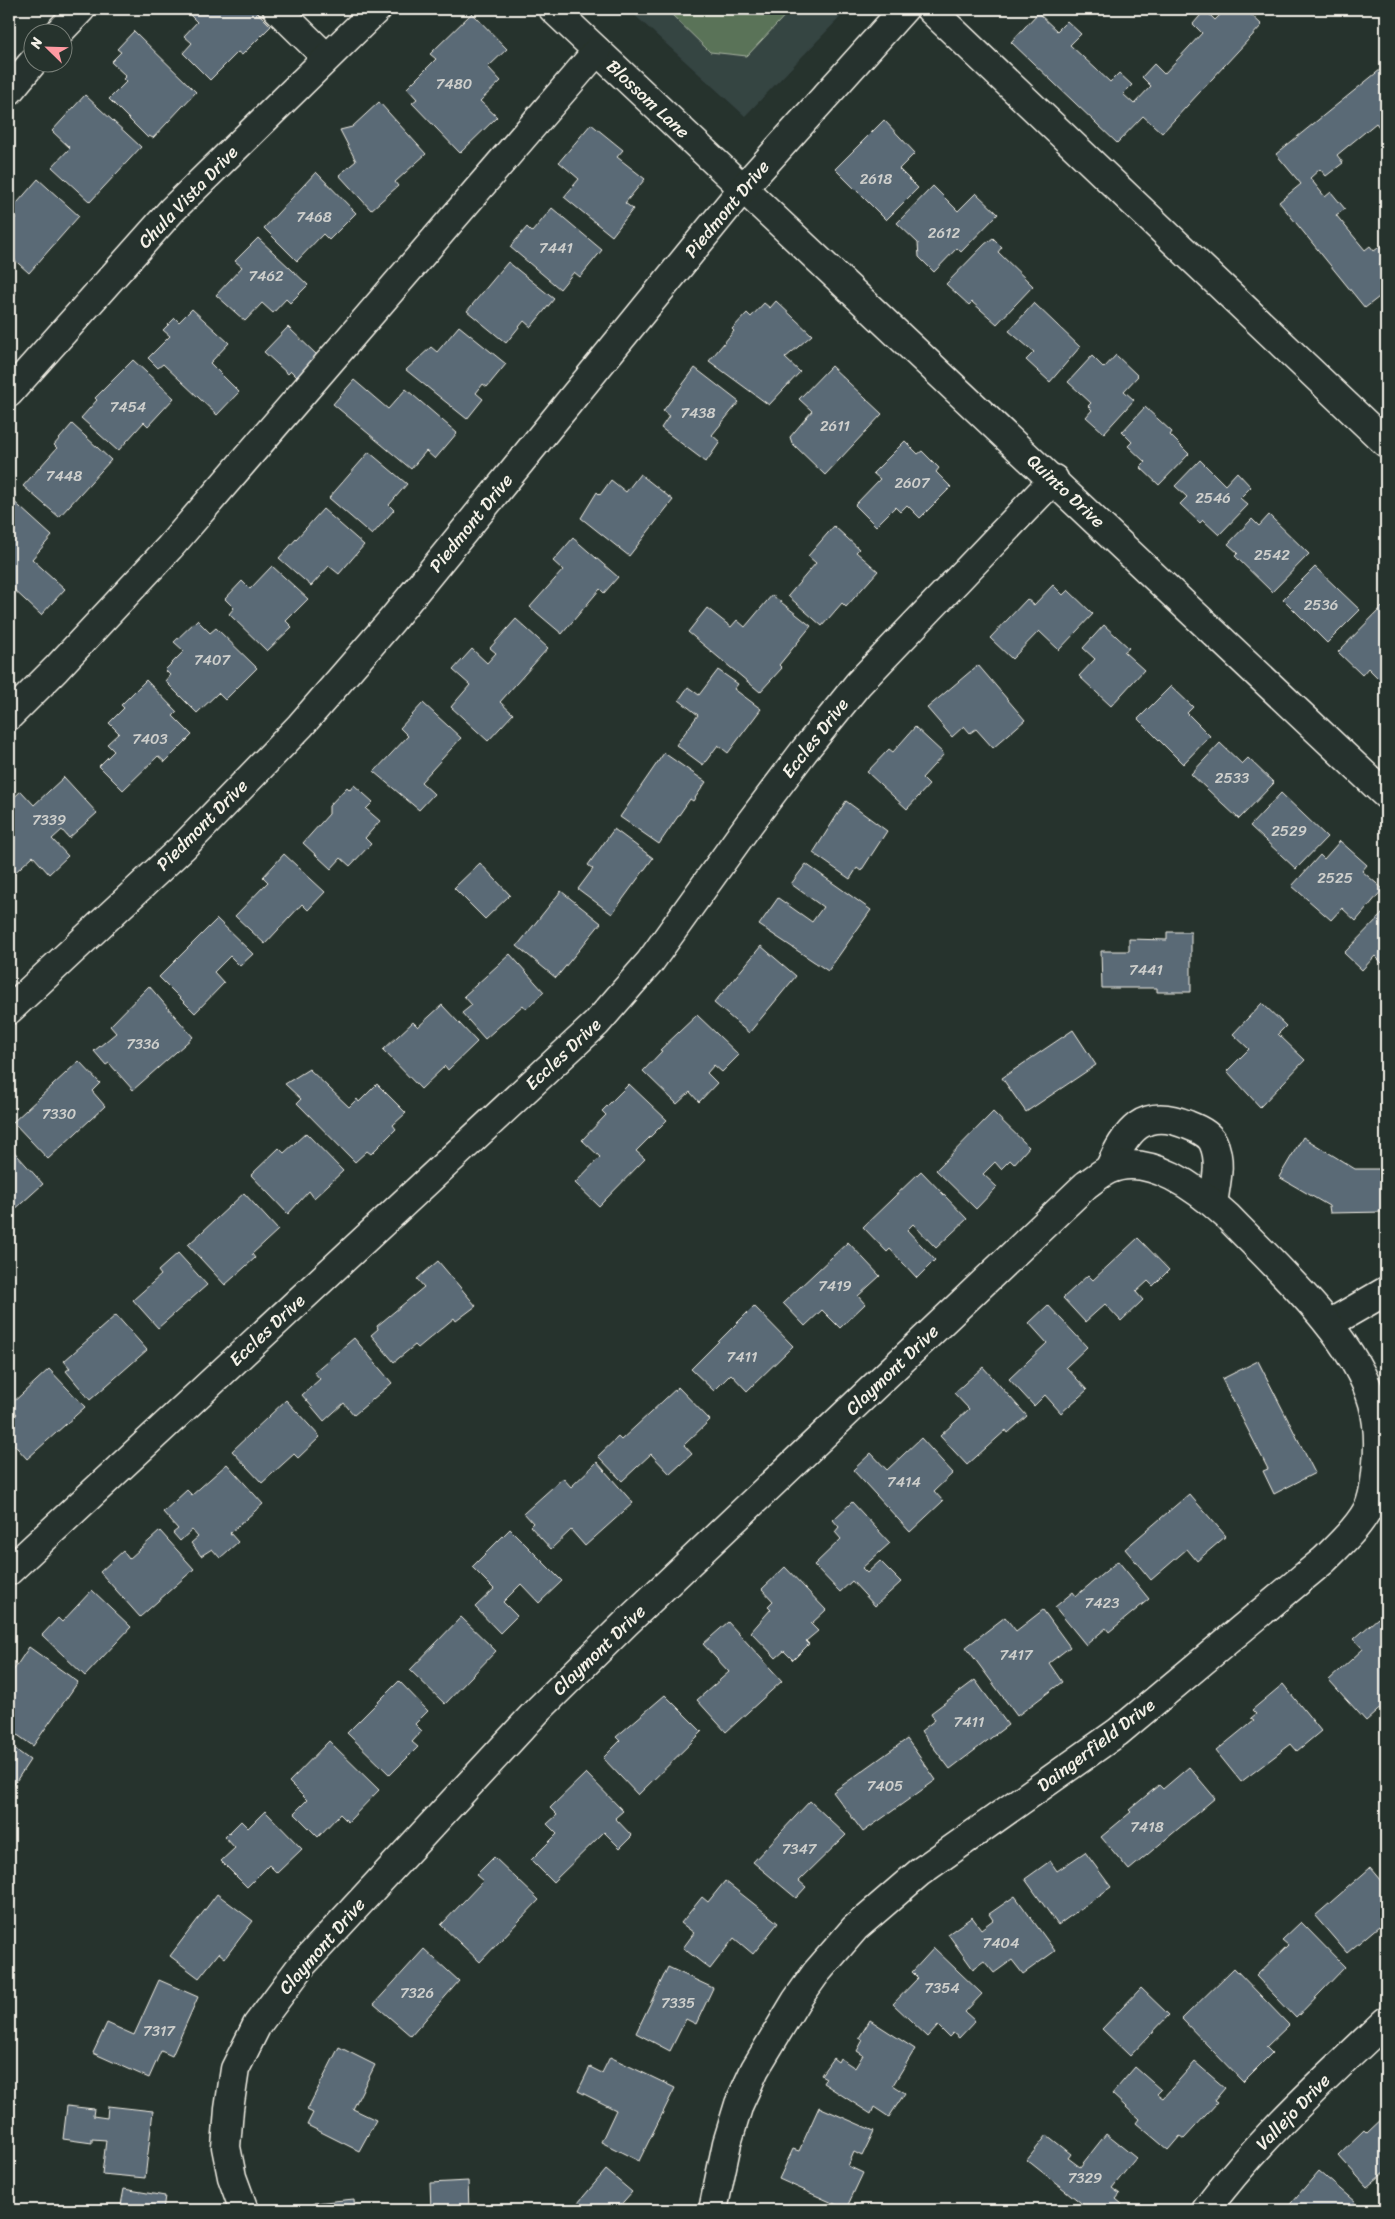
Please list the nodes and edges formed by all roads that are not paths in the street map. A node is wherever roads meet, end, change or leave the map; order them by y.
1 (80, 9) edge
2 (277, 9) edge
3 (377, 9) edge
4 (553, 9) edge
5 (904, 9) edge
6 (930, 9) edge
7 (68, 22) edge
8 (597, 51) junction
9 (326, 58) junction
10 (25, 72) edge
11 (9, 91) edge
12 (743, 188) junction
13 (9, 393) edge
14 (1386, 443) edge
15 (1054, 479) junction
16 (9, 716) edge
17 (1386, 795) edge
18 (9, 1010) edge
19 (1109, 1169) junction
20 (1213, 1202) junction
21 (1386, 1290) edge
22 (1329, 1324) junction
23 (9, 1571) edge
24 (1386, 2021) edge
25 (244, 2210) edge
26 (713, 2210) edge
27 (1206, 2210) edge

1 - 7 street
2 - 9 street
3 - 9 street, Chula Vista Drive
4 - 8 street, Blossom Lane
5 - 12 street, Piedmont Drive
6 - 14 street
8 - 12 street, Blossom Lane
8 - 16 street
9 - 13 street, Chula Vista Drive
10 - 11 street
12 - 15 street, Quinto Drive
12 - 18 street, Piedmont Drive
15 - 17 street, Quinto Drive
15 - 23 street, Eccles Drive
19 - 20 street, Claymont Drive
19 - 20 street
19 - 25 street, Claymont Drive
20 - 22 street, Claymont Drive
21 - 22 street
22 - 26 street, Daingerfield Drive
24 - 27 street, Vallejo Drive

